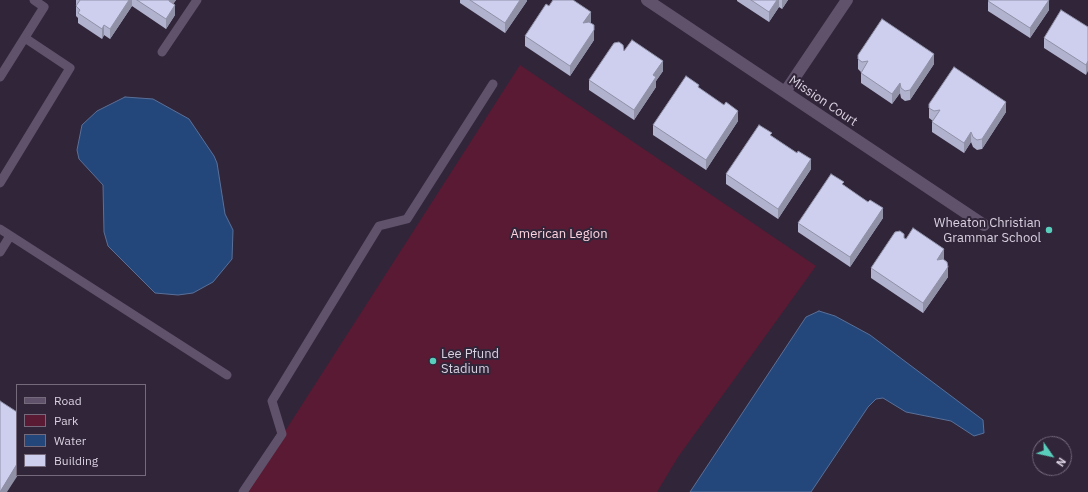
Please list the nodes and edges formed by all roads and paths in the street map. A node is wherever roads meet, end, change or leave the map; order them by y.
1 (34, 0) edge
2 (196, 0) edge
3 (647, 0) edge
4 (847, 0) edge
5 (46, 3) edge
6 (25, 38) junction
7 (162, 52) dead end
8 (0, 77) edge
9 (493, 84) dead end
10 (785, 92) junction
11 (0, 182) edge
12 (984, 225) dead end
13 (0, 229) edge
14 (10, 236) junction
15 (0, 252) edge
16 (227, 375) dead end
17 (243, 492) edge

1 - 5 lane
2 - 7 lane
3 - 10 street, Mission Court
4 - 10 street
5 - 6 lane
6 - 8 lane
6 - 11 lane
9 - 17 lane
10 - 12 street, Mission Court
13 - 14 lane
14 - 15 lane
14 - 16 lane

